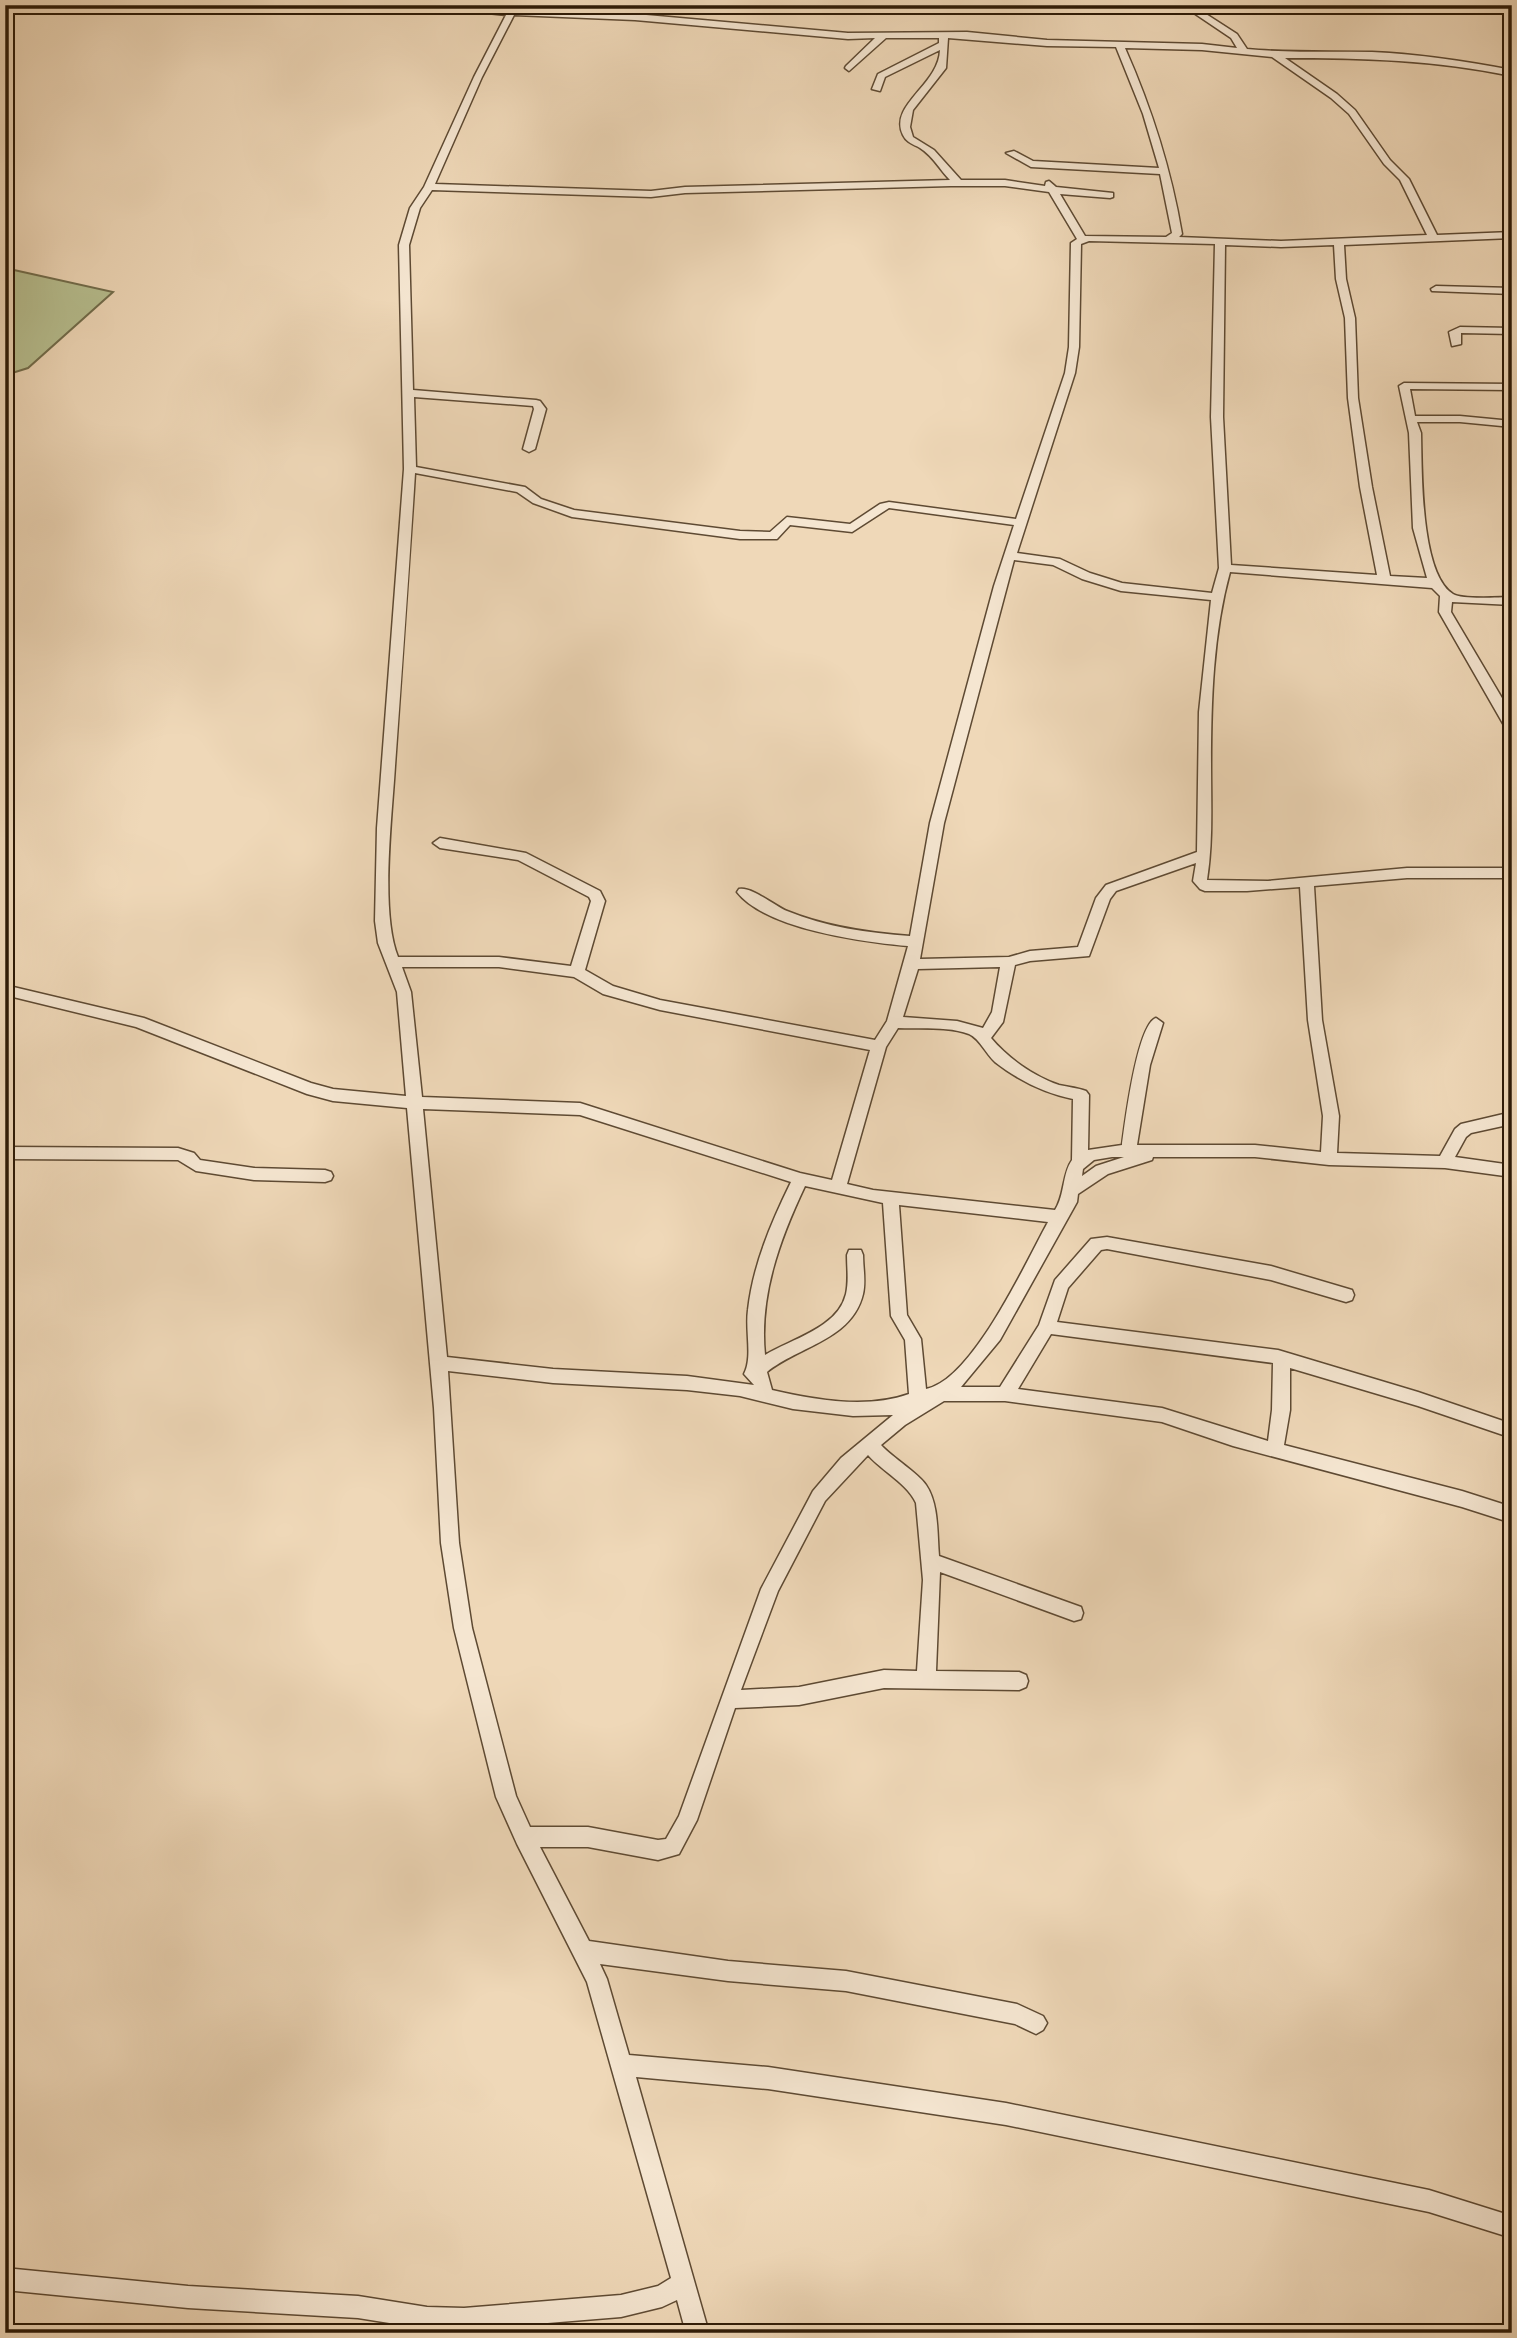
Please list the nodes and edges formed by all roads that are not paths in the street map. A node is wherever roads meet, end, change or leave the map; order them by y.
1 (417, 5) edge
2 (1186, 5) edge
3 (513, 9) edge
4 (883, 36) junction
5 (943, 39) junction
6 (1119, 45) junction
7 (1243, 50) junction
8 (1275, 55) junction
9 (849, 68) dead end
10 (1512, 73) edge
11 (877, 89) dead end
12 (1012, 153) dead end
13 (1031, 164) junction
14 (1166, 171) junction
15 (959, 184) junction
16 (429, 187) junction
17 (1052, 188) junction
18 (1110, 195) dead end
19 (1512, 236) edge
20 (1433, 237) junction
21 (1082, 239) junction
22 (1169, 239) junction
23 (1339, 242) junction
24 (1220, 244) junction
25 (1436, 289) dead end
26 (1512, 291) edge
27 (1512, 331) edge
28 (1456, 344) dead end
29 (1512, 387) edge
30 (407, 393) junction
31 (1410, 419) junction
32 (1512, 424) edge
33 (529, 449) dead end
34 (410, 468) junction
35 (1022, 523) junction
36 (1010, 556) junction
37 (1225, 568) junction
38 (1384, 579) junction
39 (1434, 583) junction
40 (1446, 596) junction
41 (1217, 597) junction
42 (1512, 601) edge
43 (1512, 727) edge
44 (440, 843) dead end
45 (1204, 855) junction
46 (1512, 873) edge
47 (1307, 883) junction
48 (744, 892) dead end
49 (916, 942) junction
50 (391, 962) junction
51 (1009, 962) junction
52 (912, 964) junction
53 (577, 972) junction
54 (5, 990) edge
55 (894, 1023) junction
56 (1156, 1023) dead end
57 (984, 1036) junction
58 (879, 1046) junction
59 (416, 1103) junction
60 (1512, 1118) edge
61 (1129, 1149) junction
62 (1160, 1152) junction
63 (5, 1153) edge
64 (1329, 1159) junction
65 (1080, 1161) junction
66 (1445, 1161) junction
67 (1512, 1171) edge
68 (325, 1176) dead end
69 (800, 1179) junction
70 (838, 1188) junction
71 (1073, 1190) junction
72 (891, 1199) junction
73 (1059, 1217) junction
74 (855, 1255) dead end
75 (1346, 1296) dead end
76 (1047, 1327) junction
77 (1282, 1359) junction
78 (438, 1363) junction
79 (757, 1370) junction
80 (740, 1389) junction
81 (942, 1394) junction
82 (1005, 1394) junction
83 (765, 1395) junction
84 (918, 1398) junction
85 (1512, 1431) edge
86 (870, 1445) junction
87 (1275, 1450) junction
88 (1512, 1516) edge
89 (931, 1561) junction
90 (1074, 1614) dead end
91 (926, 1680) junction
92 (1019, 1681) dead end
93 (728, 1700) junction
94 (524, 1837) junction
95 (584, 1951) junction
96 (1036, 2023) dead end
97 (621, 2065) junction
98 (1512, 2227) edge
99 (5, 2279) edge
100 (683, 2284) junction
101 (698, 2333) edge

1 - 3 street
2 - 7 street
3 - 4 street
3 - 16 street
4 - 5 street
4 - 9 street
5 - 6 street
5 - 11 street
5 - 15 street
6 - 7 street
6 - 14 street
7 - 8 street
8 - 10 street
8 - 20 street
12 - 13 street
13 - 14 street
13 - 17 street
14 - 22 street
15 - 16 street
15 - 17 street
16 - 30 street
17 - 18 street
17 - 21 street
19 - 20 street
20 - 23 street
21 - 22 street
21 - 35 street
22 - 24 street
23 - 24 street
23 - 38 street
24 - 37 street
25 - 26 street
27 - 28 street
29 - 31 street
30 - 33 street
30 - 34 street
31 - 32 street
31 - 39 street
34 - 35 street
34 - 50 street
35 - 36 street
36 - 41 street
36 - 49 street
37 - 38 street
37 - 41 street
38 - 39 street
39 - 40 street
40 - 42 street
40 - 43 street
41 - 45 street
44 - 53 street
45 - 47 street
45 - 51 street
46 - 47 street
47 - 64 street
48 - 49 street
49 - 52 street
50 - 53 street
50 - 59 street
51 - 52 street
51 - 57 street
52 - 55 street
53 - 58 street
54 - 59 street
55 - 57 street
55 - 58 street
56 - 61 street
57 - 65 street
58 - 70 street
59 - 69 street
59 - 78 street
60 - 66 street
61 - 62 street
61 - 65 street
62 - 64 street
62 - 71 street
63 - 68 street
64 - 66 street
65 - 71 street
66 - 67 street
69 - 70 street
69 - 79 street
70 - 72 street
71 - 73 street
72 - 73 street
72 - 84 street
73 - 81 street
74 - 79 street
75 - 76 street
76 - 77 street
76 - 82 street
77 - 85 street
77 - 87 street
78 - 80 street
78 - 94 street
79 - 80 street
79 - 83 street
80 - 83 street
81 - 82 street
81 - 84 street
81 - 86 street
82 - 87 street
83 - 84 street
86 - 89 street
86 - 93 street
87 - 88 street
89 - 90 street
89 - 91 street
91 - 92 street
91 - 93 street
93 - 94 street
94 - 95 street
95 - 96 street
95 - 97 street
97 - 98 street
97 - 100 street
99 - 100 street
100 - 101 street

